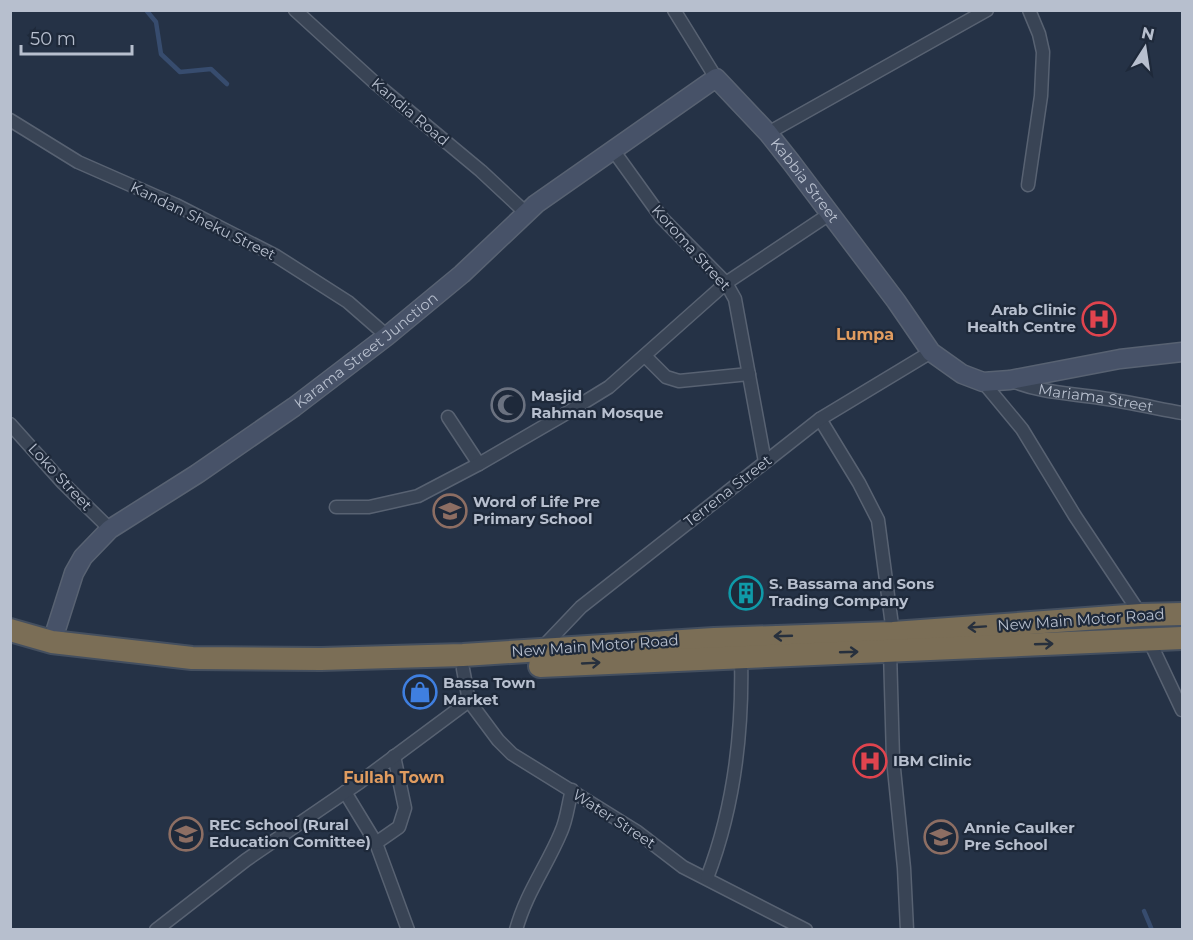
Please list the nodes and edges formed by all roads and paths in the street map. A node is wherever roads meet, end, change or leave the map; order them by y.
1 (295, 10) edge
2 (674, 10) edge
3 (987, 10) edge
4 (1029, 10) edge
5 (716, 78) junction
6 (10, 120) edge
7 (768, 133) junction
8 (613, 150) junction
9 (1028, 185) dead end
10 (526, 213) junction
11 (831, 213) junction
12 (726, 283) junction
13 (387, 336) junction
14 (931, 352) junction
15 (1182, 352) edge
16 (645, 356) junction
17 (749, 374) junction
18 (1010, 380) junction
19 (983, 382) junction
20 (1182, 413) edge
21 (448, 417) dead end
22 (820, 419) junction
23 (10, 424) edge
24 (765, 462) junction
25 (479, 464) junction
26 (336, 507) dead end
27 (110, 530) junction
28 (1182, 614) edge
29 (1141, 615) junction
30 (10, 630) edge
31 (1182, 638) edge
32 (1149, 640) junction
33 (52, 642) junction
34 (891, 642) junction
35 (10, 644) edge
36 (540, 650) junction
37 (741, 656) junction
38 (463, 669) junction
39 (469, 701) junction
40 (1182, 710) edge
41 (394, 756) junction
42 (572, 790) junction
43 (345, 792) junction
44 (376, 843) junction
45 (707, 878) junction
46 (156, 930) edge
47 (408, 930) edge
48 (516, 930) edge
49 (806, 930) edge
50 (907, 930) edge

1 - 10 street, Kandia Road
2 - 5 street, Kabbia Street
3 - 7 street
4 - 9 street
5 - 7 street, Kabbia Street
5 - 8 street, Karama Street Junction
6 - 13 street, Kandan Sheku Street
7 - 11 street, Kabbia Street
8 - 10 street, Karama Street Junction
8 - 12 street, Koroma Street
10 - 13 street, Karama Street Junction
11 - 12 street
11 - 14 street, Kabbia Street
12 - 16 street
12 - 17 street, Koroma Street
13 - 27 street, Karama Street Junction
14 - 19 street
14 - 22 street, Terrena Street
15 - 18 street
16 - 17 street
16 - 25 street
17 - 24 street, Koroma Street
18 - 19 street
18 - 20 street, Mariama Street
19 - 29 street
21 - 25 street
22 - 24 street, Terrena Street
22 - 34 street
23 - 27 street, Loko Street
24 - 36 street, Terrena Street
25 - 26 street
27 - 33 street, Karama Street Junction
28 - 29 highway, New Main Motor Road
29 -> 34 highway, New Main Motor Road
30 - 33 highway, New Main Motor Road
31 - 32 highway, New Main Motor Road
34 -> 32 highway, New Main Motor Road
32 - 40 street
33 - 36 highway, New Main Motor Road
34 -> 36 highway, New Main Motor Road
37 -> 34 highway, New Main Motor Road
34 - 50 street
35 - 38 highway, New Main Motor Road
38 -> 37 highway, New Main Motor Road
37 - 45 street
38 - 39 street, Water Street
39 - 41 street
39 - 42 street, Water Street
41 - 43 street
41 - 44 street
42 - 45 street, Water Street
42 - 48 street
43 - 44 street
43 - 46 street
44 - 47 street
45 - 49 street, Water Street

